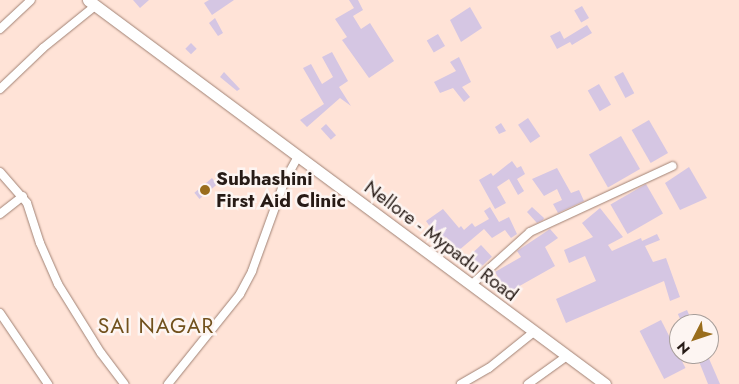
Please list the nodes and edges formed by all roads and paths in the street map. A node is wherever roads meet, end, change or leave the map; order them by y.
1 (31, 0) edge
2 (92, 3) edge
3 (0, 29) edge
4 (0, 89) edge
5 (298, 157) junction
6 (673, 166) dead end
7 (0, 172) edge
8 (23, 196) junction
9 (0, 214) edge
10 (471, 285) junction
11 (0, 313) edge
12 (534, 332) junction
13 (567, 356) junction
14 (602, 383) edge
15 (48, 384) edge
16 (124, 384) edge
17 (168, 384) edge
18 (461, 384) edge
19 (528, 384) edge

1 - 3 street
2 - 4 street
2 - 5 main road, Nellore - Mypadu Road
5 - 10 main road, Nellore - Mypadu Road
5 - 17 street
6 - 10 street
7 - 8 street
8 - 9 street
8 - 16 street
10 - 12 main road, Nellore - Mypadu Road
11 - 15 street
12 - 13 main road, Nellore - Mypadu Road
12 - 18 street
13 - 14 main road, Nellore - Mypadu Road
13 - 19 street

